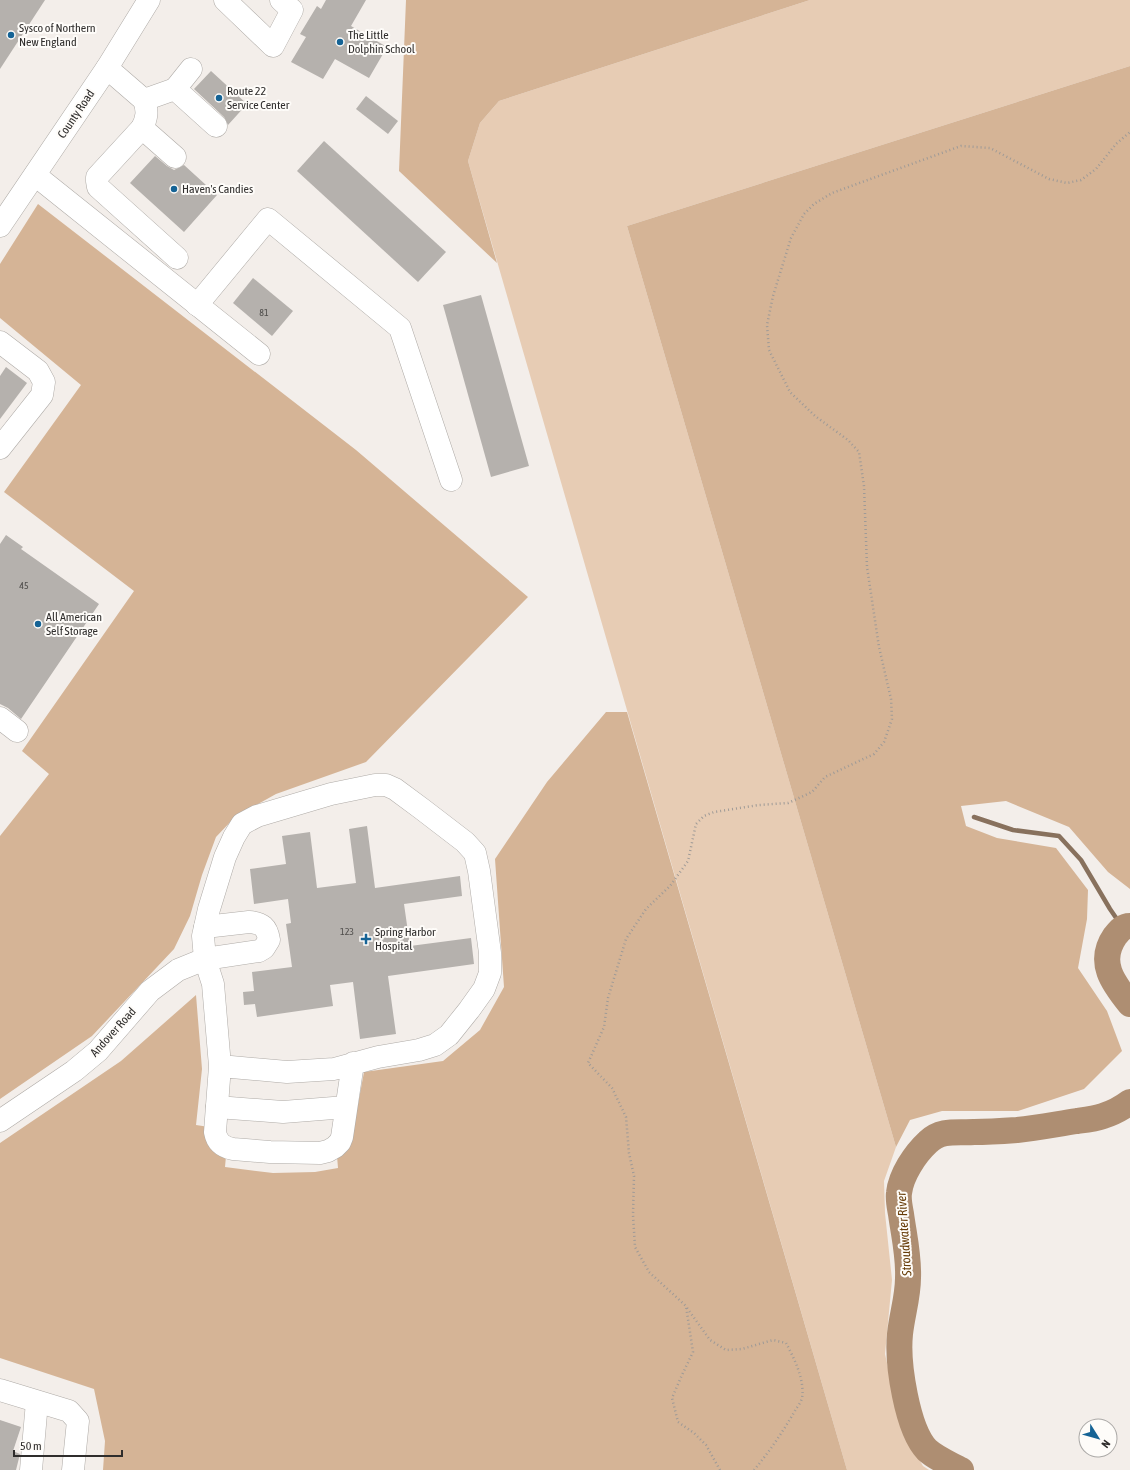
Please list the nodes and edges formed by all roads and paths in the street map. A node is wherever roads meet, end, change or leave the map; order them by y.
1 (149, 0) edge
2 (225, 0) edge
3 (281, 0) edge
4 (106, 68) junction
5 (192, 69) dead end
6 (175, 89) junction
7 (144, 100) junction
8 (216, 126) dead end
9 (142, 128) junction
10 (1130, 132) edge
11 (175, 157) dead end
12 (34, 175) junction
13 (0, 226) edge
14 (177, 258) dead end
15 (197, 305) junction
16 (0, 342) edge
17 (259, 354) dead end
18 (0, 448) edge
19 (450, 480) dead end
20 (0, 718) edge
21 (17, 731) dead end
22 (205, 927) junction
23 (205, 959) junction
24 (353, 1063) junction
25 (220, 1066) junction
26 (217, 1106) junction
27 (346, 1107) junction
28 (0, 1121) edge
29 (686, 1306) junction
30 (0, 1390) edge
31 (37, 1402) junction
32 (31, 1470) edge
33 (74, 1470) edge
34 (720, 1470) edge
35 (754, 1470) edge

1 - 4 main road, County Road
2 - 3 main road
4 - 7 main road
4 - 12 main road, County Road
5 - 6 main road
6 - 7 main road
6 - 8 main road
7 - 9 main road
9 - 11 main road
9 - 14 main road
10 - 29 path
12 - 13 main road, County Road
12 - 15 main road
15 - 17 main road
15 - 19 main road
16 - 18 main road
20 - 21 main road
22 - 23 main road
22 - 23 main road, Andover Road
22 - 24 main road
23 - 25 main road
23 - 28 main road, Andover Road
24 - 25 main road
24 - 27 main road
25 - 26 main road
26 - 27 main road
26 - 27 main road
29 - 34 path
29 - 35 path
30 - 31 main road
31 - 32 main road
31 - 33 main road

